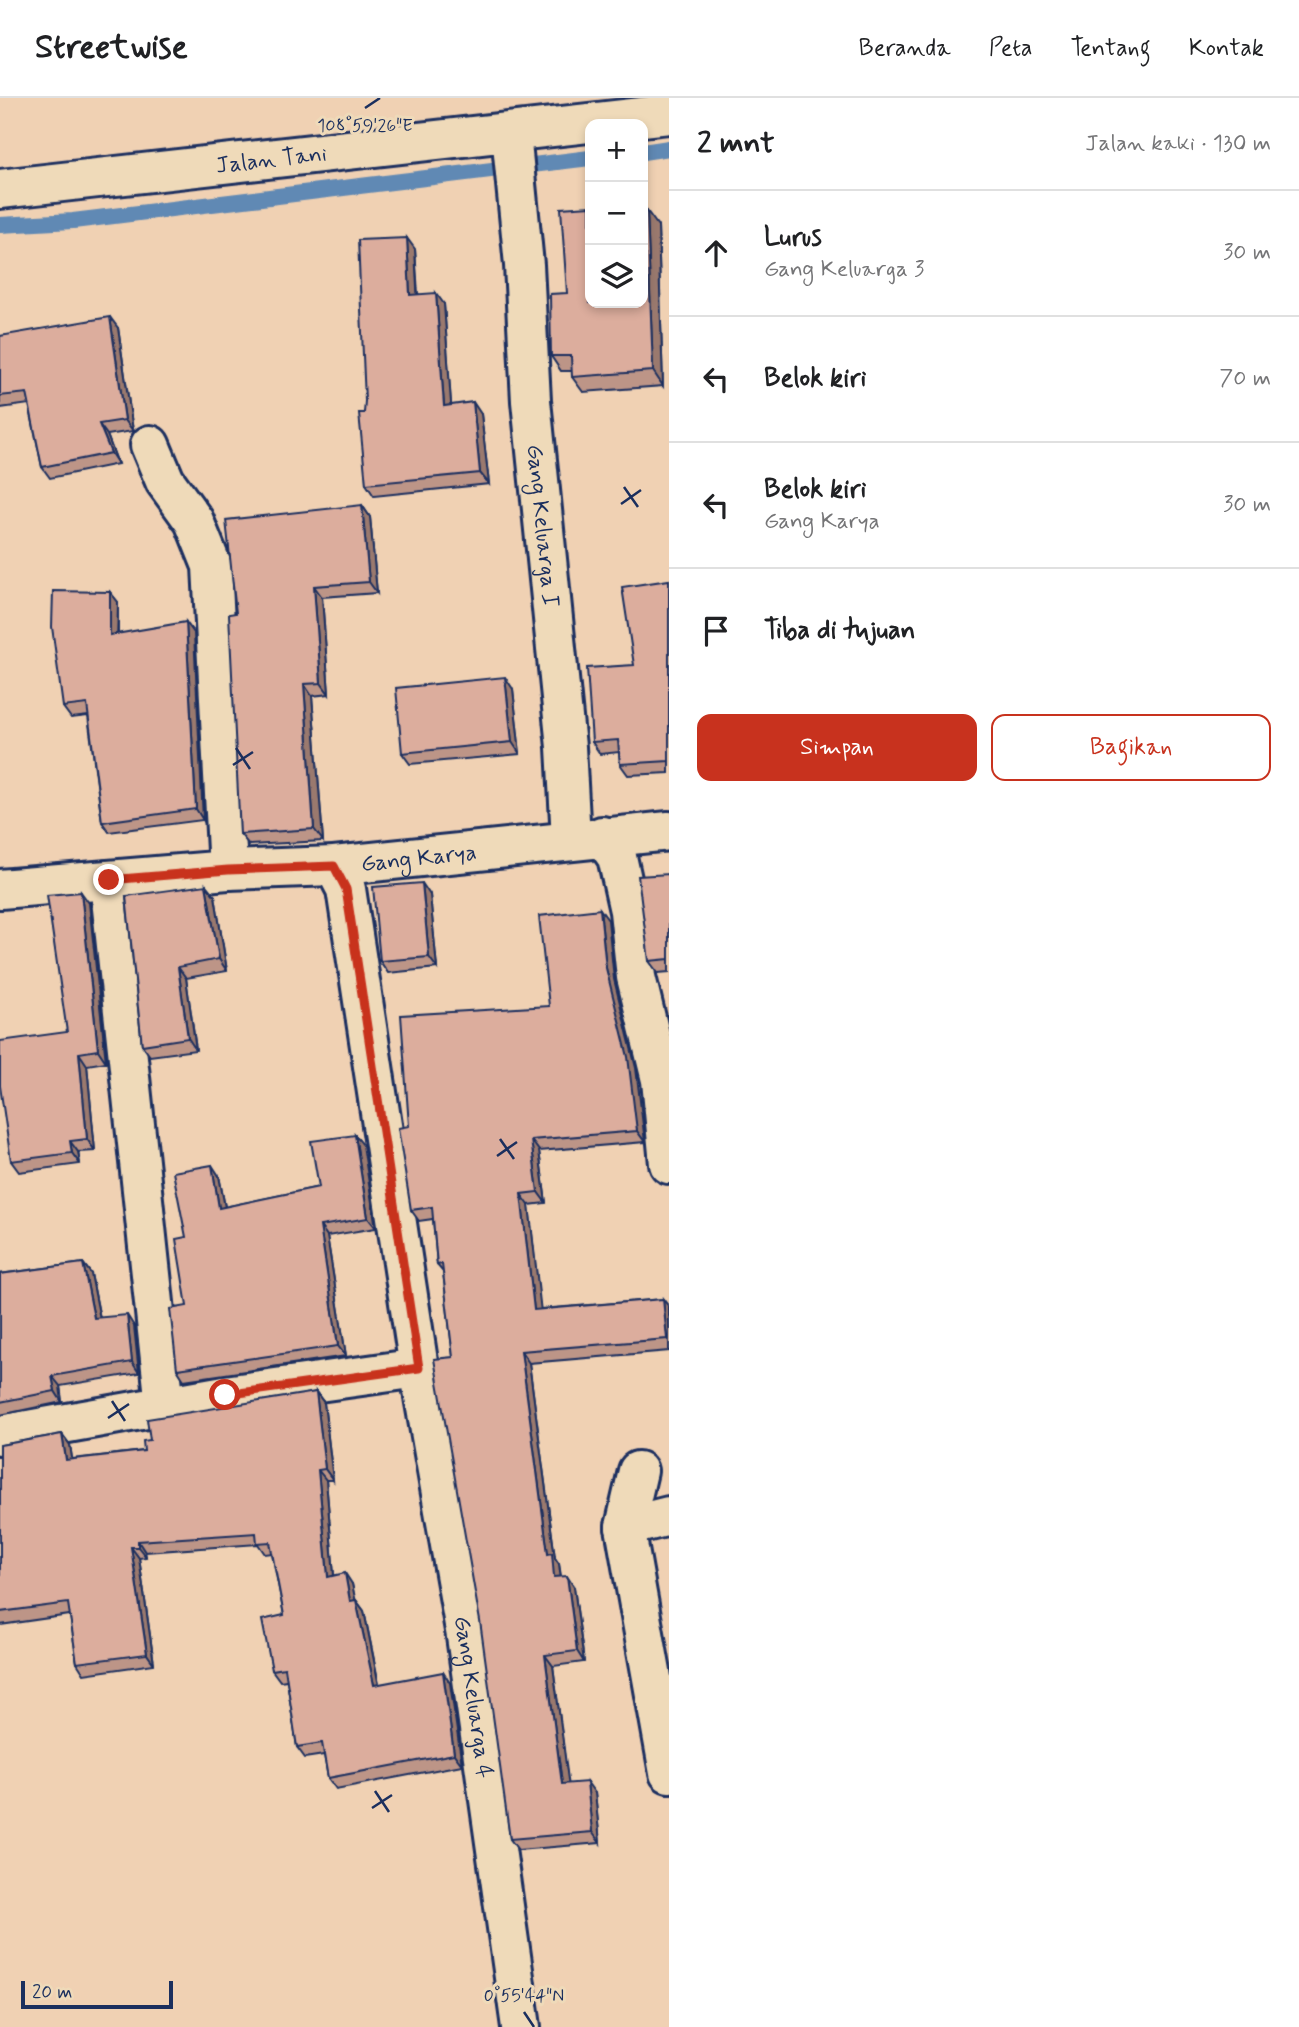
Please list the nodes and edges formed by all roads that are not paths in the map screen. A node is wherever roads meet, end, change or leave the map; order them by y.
1 (669, 114) edge
2 (512, 142) junction
3 (0, 189) edge
4 (150, 445) dead end
5 (669, 831) edge
6 (586, 838) junction
7 (334, 866) junction
8 (228, 870) junction
9 (109, 880) junction
10 (0, 889) edge
11 (669, 1164) edge
12 (419, 1368) junction
13 (165, 1406) junction
14 (0, 1435) edge
15 (638, 1471) dead end
16 (669, 1516) edge
17 (625, 1527) junction
18 (669, 1773) edge
19 (521, 2027) edge

1 - 2 street, Jalan Tani
2 - 3 street, Jalan Tani
2 - 6 street, Gang Keluarga I
4 - 8 street
5 - 6 street, Gang Karya
6 - 7 street, Gang Karya
6 - 11 street
7 - 8 street, Gang Karya
7 - 12 street, Gang Keluarga 4
8 - 9 street, Gang Karya
9 - 10 street, Gang Karya
9 - 13 street
12 - 13 street
12 - 19 street, Gang Keluarga 4
13 - 14 street
15 - 17 street
16 - 17 street
17 - 18 street

